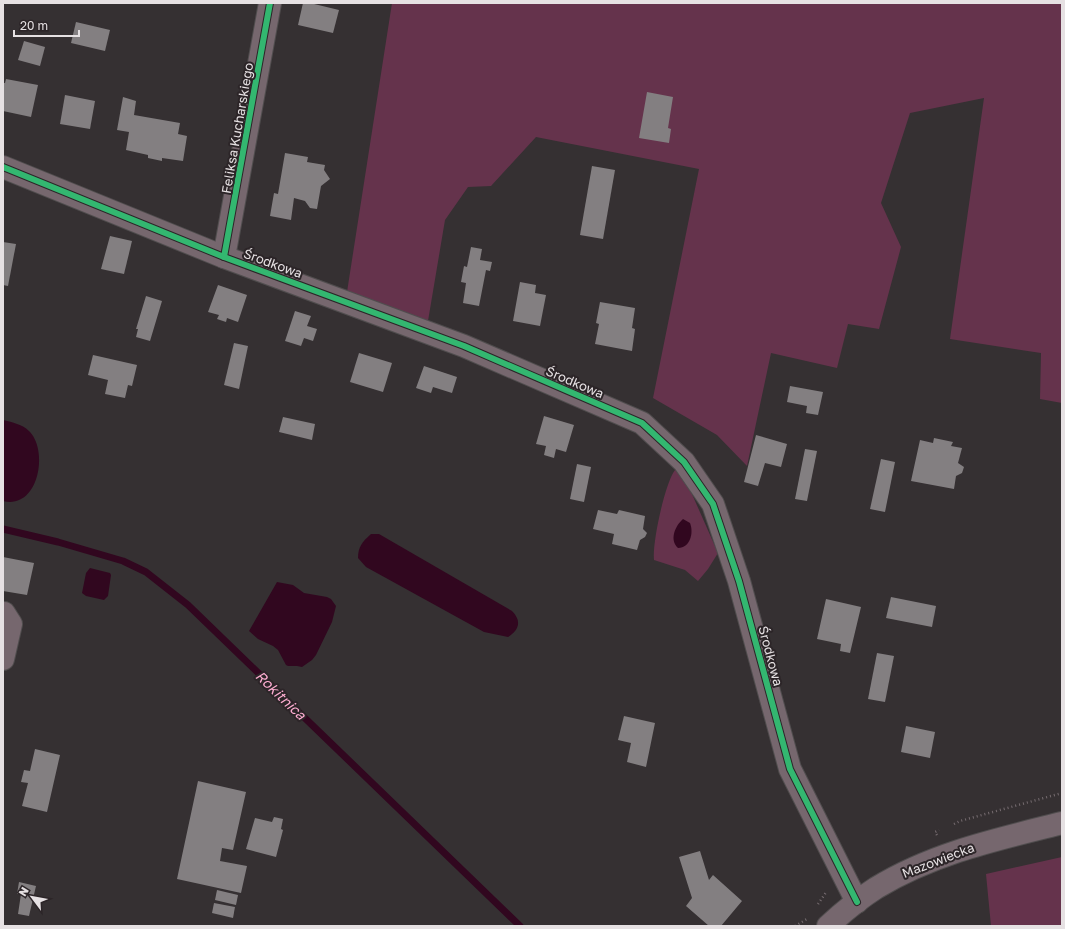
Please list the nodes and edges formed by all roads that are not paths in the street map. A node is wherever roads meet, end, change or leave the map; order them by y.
1 (270, 3) edge
2 (3, 167) edge
3 (224, 257) junction
4 (3, 612) edge
5 (3, 659) edge
6 (1062, 823) edge
7 (856, 902) junction
8 (828, 926) edge

1 - 3 street, Feliksa Kucharskiego
2 - 3 street, Środkowa
3 - 7 street, Środkowa
4 - 5 street
6 - 7 street, Mazowiecka
7 - 8 street, Mazowiecka

